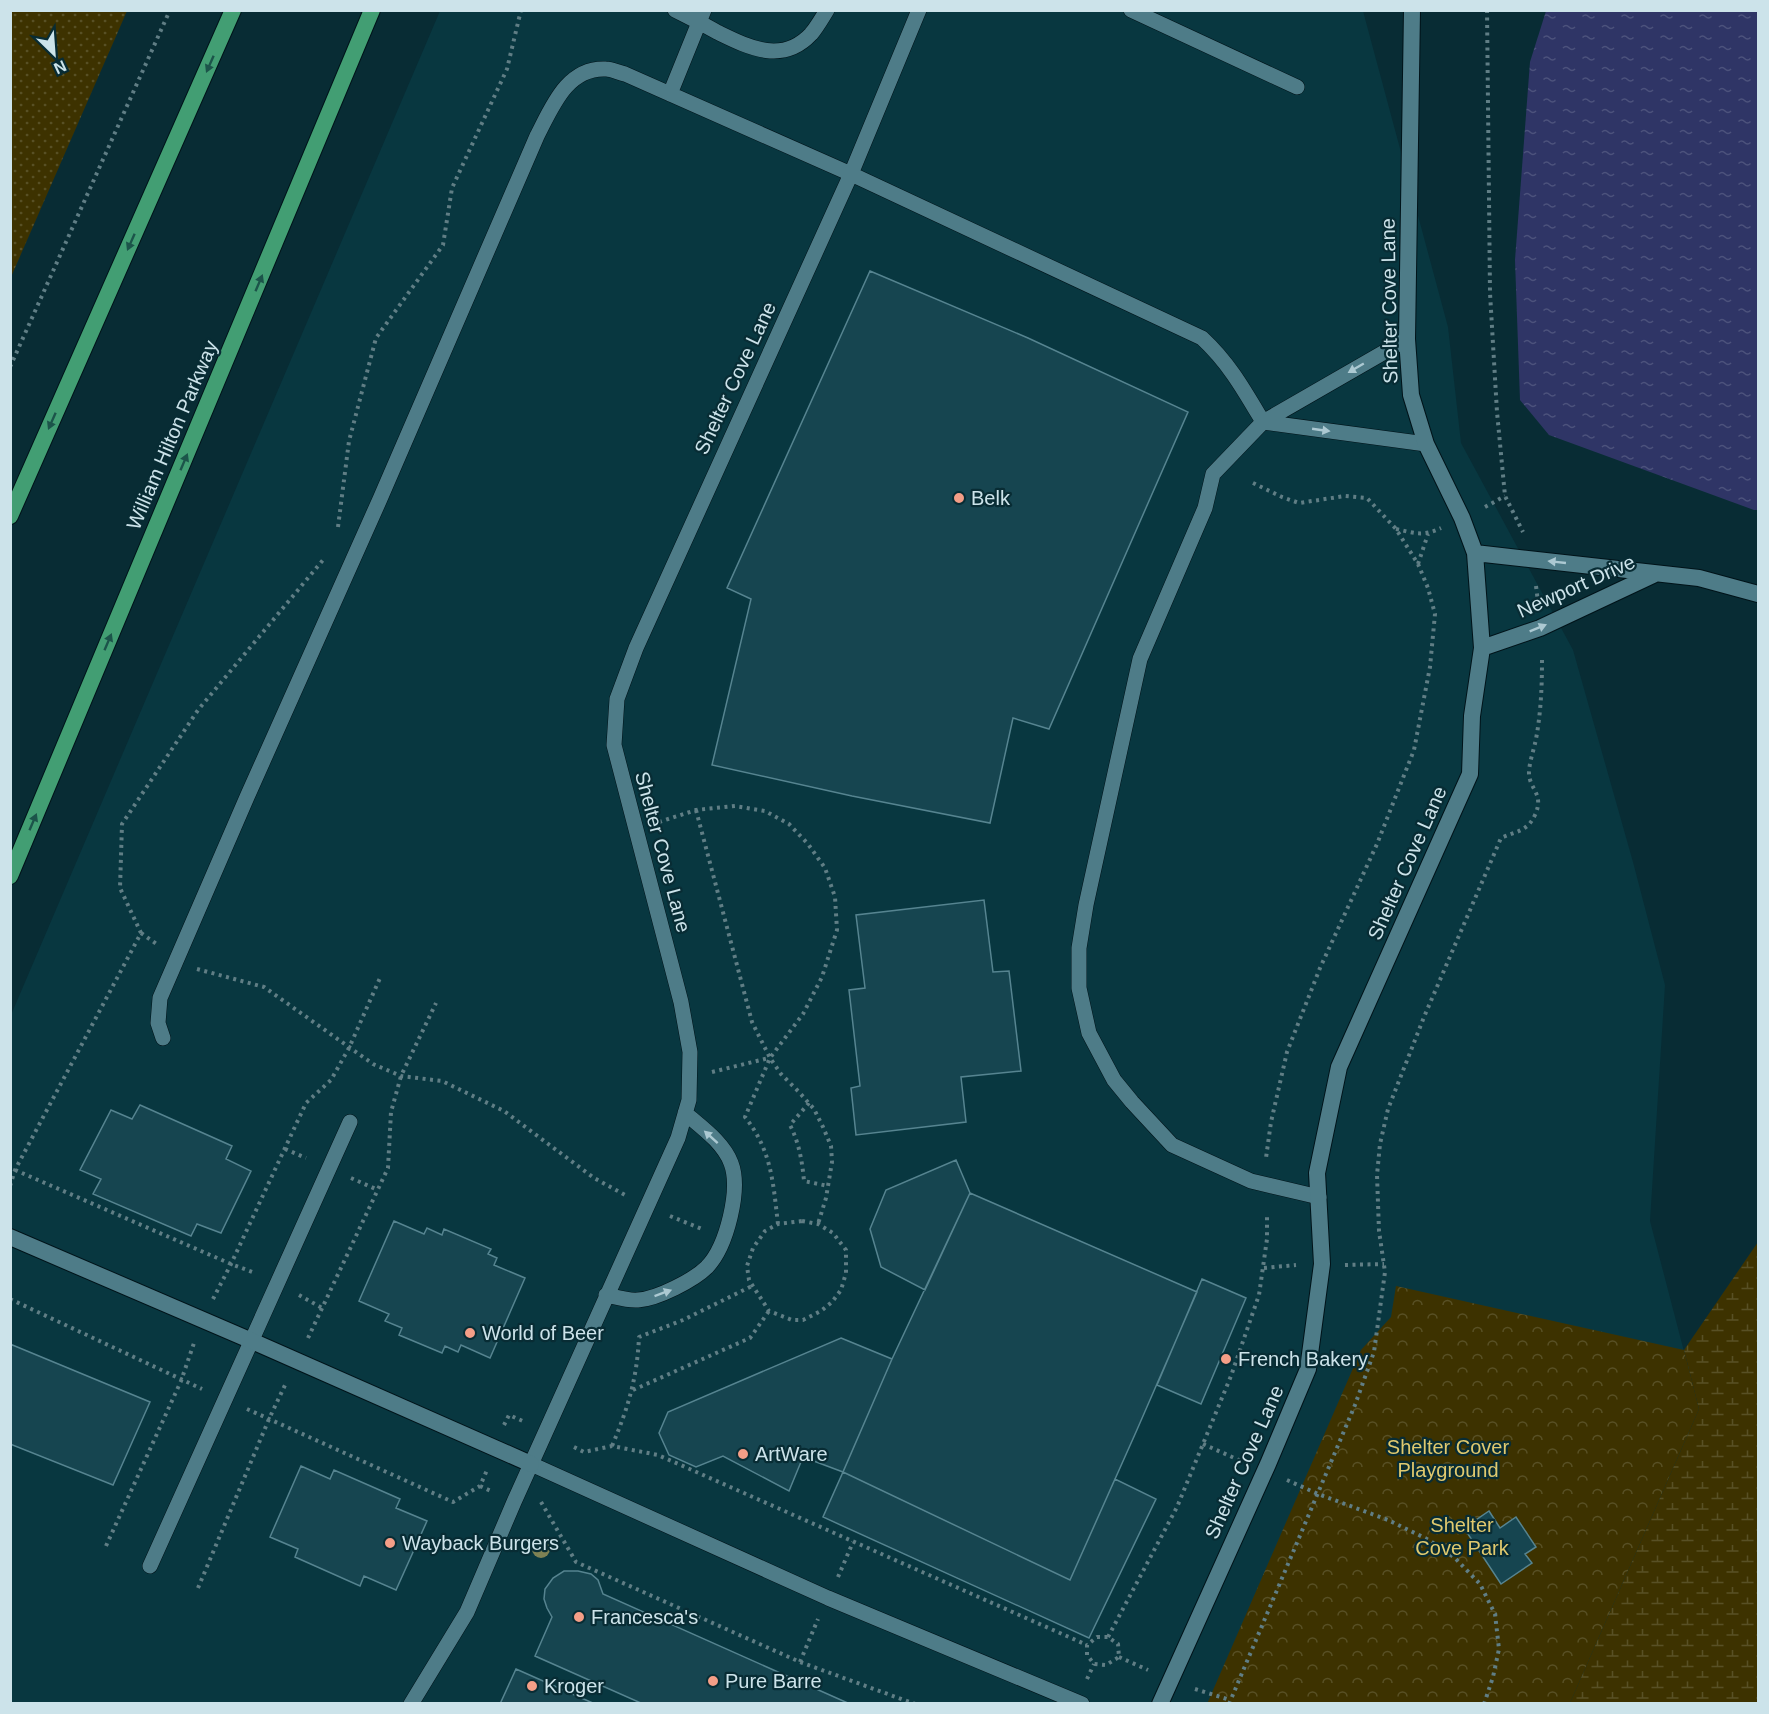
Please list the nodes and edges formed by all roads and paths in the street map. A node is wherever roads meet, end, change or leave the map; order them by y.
1 (170, 10) edge
2 (233, 10) edge
3 (372, 10) edge
4 (521, 10) edge
5 (675, 10) edge
6 (827, 10) edge
7 (919, 10) edge
8 (1131, 10) edge
9 (1412, 10) edge
10 (1487, 10) edge
11 (702, 16) edge
12 (1297, 87) dead end
13 (670, 94) junction
14 (851, 174) junction
15 (1407, 339) junction
16 (10, 367) edge
17 (1263, 422) junction
18 (1426, 444) junction
19 (1253, 483) dead end
20 (1505, 496) junction
21 (1481, 509) dead end
22 (10, 516) edge
23 (1444, 526) dead end
24 (1396, 529) junction
25 (338, 533) dead end
26 (1428, 534) junction
27 (1524, 534) dead end
28 (1475, 553) junction
29 (328, 554) dead end
30 (1418, 564) junction
31 (1657, 573) junction
32 (1535, 579) dead end
33 (1758, 594) edge
34 (1539, 611) dead end
35 (1482, 648) junction
36 (1542, 659) dead end
37 (696, 810) junction
38 (636, 830) junction
39 (10, 876) edge
40 (141, 933) junction
41 (176, 959) junction
42 (380, 978) dead end
43 (436, 1003) dead end
44 (164, 1038) dead end
45 (349, 1048) junction
46 (770, 1058) junction
47 (401, 1076) junction
48 (690, 1077) junction
49 (809, 1103) junction
50 (685, 1113) junction
51 (350, 1122) dead end
52 (285, 1149) junction
53 (1266, 1158) dead end
54 (315, 1162) dead end
55 (15, 1170) junction
56 (347, 1176) dead end
57 (10, 1186) edge
58 (828, 1186) junction
59 (378, 1190) junction
60 (628, 1197) dead end
61 (1319, 1197) junction
62 (1267, 1213) dead end
63 (778, 1224) junction
64 (818, 1224) junction
65 (10, 1237) edge
66 (231, 1264) junction
67 (1384, 1264) junction
68 (1302, 1265) dead end
69 (1345, 1265) dead end
70 (1264, 1268) junction
71 (264, 1276) dead end
72 (752, 1286) junction
73 (292, 1291) dead end
74 (606, 1295) junction
75 (10, 1299) edge
76 (210, 1305) dead end
77 (322, 1308) junction
78 (769, 1311) junction
79 (196, 1337) dead end
80 (252, 1341) junction
81 (305, 1345) dead end
82 (289, 1377) dead end
83 (181, 1381) junction
84 (633, 1390) junction
85 (208, 1392) dead end
86 (241, 1406) dead end
87 (269, 1419) junction
88 (526, 1423) dead end
89 (502, 1431) dead end
90 (1203, 1444) junction
91 (612, 1446) junction
92 (574, 1447) dead end
93 (584, 1452) junction
94 (581, 1460) dead end
95 (1243, 1462) dead end
96 (531, 1464) junction
97 (487, 1470) dead end
98 (1286, 1479) dead end
99 (480, 1486) junction
100 (493, 1492) dead end
101 (1318, 1494) junction
102 (541, 1502) dead end
103 (548, 1503) dead end
104 (545, 1510) junction
105 (853, 1542) junction
106 (106, 1546) dead end
107 (150, 1566) dead end
108 (838, 1578) dead end
109 (198, 1588) dead end
110 (819, 1616) dead end
111 (1108, 1637) junction
112 (1087, 1645) junction
113 (1119, 1657) junction
114 (800, 1662) junction
115 (1154, 1672) dead end
116 (1195, 1689) dead end
117 (1229, 1702) edge
118 (411, 1704) edge
119 (915, 1704) edge
120 (1082, 1704) edge
121 (1160, 1704) edge
122 (1484, 1704) edge

1 - 16 path
2 -> 22 highway
39 -> 3 highway, William Hilton Parkway
4 - 25 path
5 - 11 lane
6 - 11 lane
7 - 14 lane, Shelter Cove Lane
8 - 12 lane
9 - 15 street, Shelter Cove Lane
10 - 20 path
11 - 13 lane
13 - 14 lane
13 - 41 lane
14 - 17 lane
14 - 38 lane, Shelter Cove Lane
15 -> 17 lane
15 - 18 street, Shelter Cove Lane
17 -> 18 lane
17 - 61 lane
18 - 28 street, Shelter Cove Lane
19 - 24 path
20 - 21 path
20 - 27 path
23 - 26 path
24 - 26 path
24 - 30 path
26 - 30 path
31 -> 28 street
28 - 35 street, Shelter Cove Lane
29 - 40 path
30 - 53 path
31 - 33 street, Newport Drive
35 -> 31 street, Newport Drive
32 - 34 path
35 - 61 street, Shelter Cove Lane
36 - 67 path
37 - 38 path
37 - 46 path
37 - 46 path
38 - 48 lane, Shelter Cove Lane
40 - 41 path
40 - 55 path
41 - 44 lane
41 - 45 path
42 - 45 path
43 - 47 path
45 - 47 path
45 - 52 path
46 - 48 path
46 - 49 path
46 - 63 path
47 - 59 path
47 - 60 path
48 - 50 lane, Shelter Cove Lane
49 - 58 path
49 - 58 path
50 - 74 lane, Shelter Cove Lane
74 -> 50 lane
51 - 80 lane
52 - 54 path
52 - 66 path
55 - 57 path
55 - 66 path
56 - 59 path
58 - 64 path
59 - 77 path
61 - 121 street, Shelter Cove Lane
62 - 70 path
63 - 64 path
63 - 72 path
64 - 78 path
65 - 80 street
66 - 71 path
66 - 76 path
67 - 69 path
67 - 101 path
68 - 70 path
70 - 90 path
72 - 78 path
72 - 84 path
73 - 77 path
74 - 96 lane, Shelter Cove Lane
75 - 83 path
77 - 81 path
78 - 84 path
79 - 83 path
80 - 96 street
80 - 107 lane
82 - 87 path
83 - 85 path
83 - 106 path
84 - 91 path
86 - 87 path
87 - 99 path
87 - 109 path
88 - 89 path
90 - 95 path
90 - 111 path
91 - 93 path
91 - 105 path
92 - 93 path
93 - 94 path
96 - 118 lane, Shelter Cove Lane
96 - 120 lane
97 - 99 path
98 - 101 path
99 - 100 path
101 - 117 path
101 - 122 path
102 - 104 path
103 - 104 path
104 - 114 path
105 - 108 path
105 - 112 path
110 - 114 path
111 - 112 path
111 - 113 path
112 - 113 path
113 - 115 path
114 - 119 path
116 - 117 path

